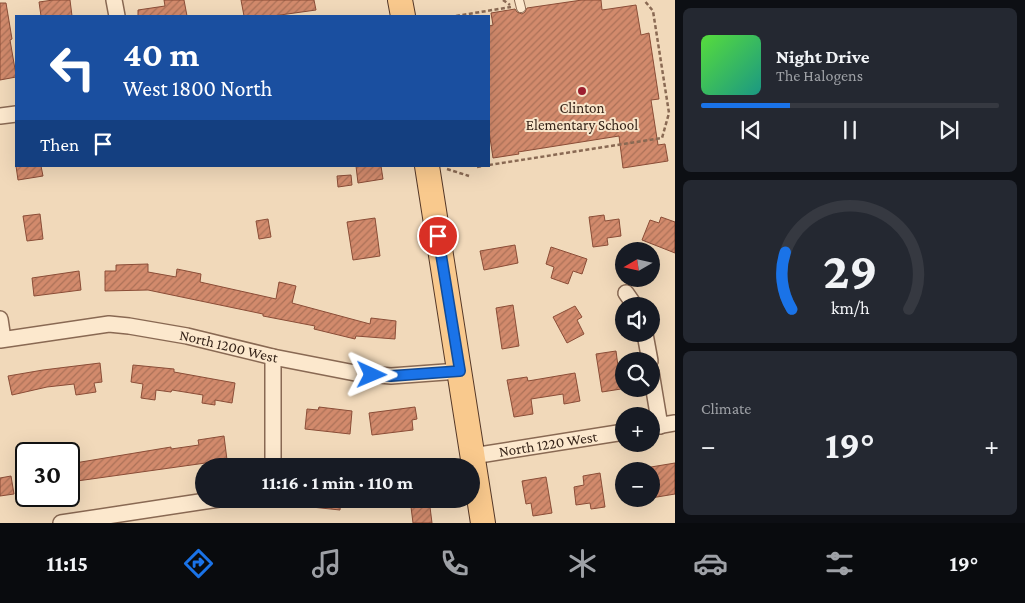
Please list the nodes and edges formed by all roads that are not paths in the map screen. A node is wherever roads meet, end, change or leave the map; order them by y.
1 (114, 0) edge
2 (400, 0) edge
3 (117, 15) edge
4 (403, 15) edge
5 (15, 114) edge
6 (0, 116) edge
7 (437, 167) edge
8 (626, 293) dead end
9 (629, 297) edge
10 (0, 319) edge
11 (2, 340) edge
12 (273, 357) junction
13 (460, 371) junction
14 (675, 424) edge
15 (660, 426) edge
16 (615, 433) edge
17 (473, 456) junction
18 (273, 458) edge
19 (195, 503) edge
20 (60, 523) edge
21 (483, 523) edge

1 - 3 street
2 - 4 main road
5 - 6 street
7 - 13 main road
8 - 9 street
10 - 11 street
11 - 12 street, North 1200 West
12 - 13 street, North 1200 West
12 - 18 street
13 - 17 main road
14 - 15 street
16 - 17 street, North 1220 West
17 - 21 main road
19 - 20 street

